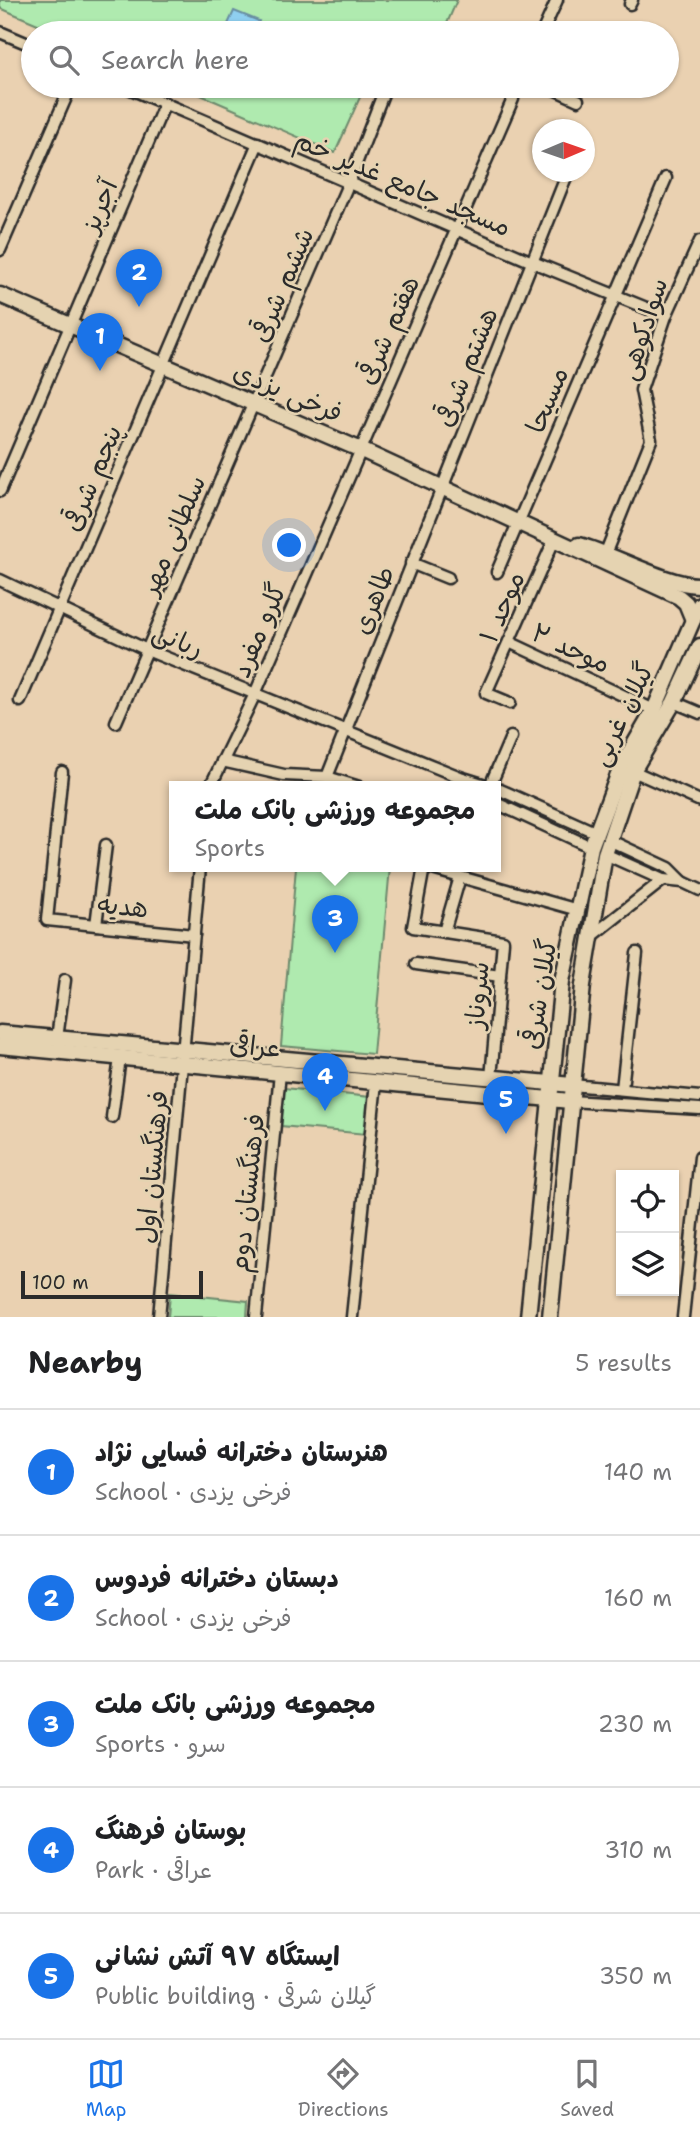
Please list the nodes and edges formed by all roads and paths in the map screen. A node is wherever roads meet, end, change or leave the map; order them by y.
1 (556, 0) edge
2 (547, 21) edge
3 (0, 32) edge
4 (21, 41) edge
5 (66, 98) edge
6 (153, 98) edge
7 (381, 98) edge
8 (574, 98) edge
9 (513, 99) dead end
10 (578, 100) dead end
11 (165, 103) junction
12 (258, 144) junction
13 (666, 178) dead end
14 (349, 182) junction
15 (564, 182) edge
16 (455, 228) junction
17 (700, 240) edge
18 (0, 250) edge
19 (530, 261) junction
20 (0, 295) edge
21 (614, 295) junction
22 (666, 316) junction
23 (71, 326) junction
24 (163, 365) junction
25 (253, 404) junction
26 (359, 449) junction
27 (441, 487) junction
28 (0, 491) edge
29 (519, 521) junction
30 (555, 538) junction
31 (606, 552) junction
32 (411, 563) junction
33 (497, 572) dead end
34 (448, 578) dead end
35 (0, 580) edge
36 (700, 585) edge
37 (59, 608) junction
38 (697, 612) edge
39 (509, 642) junction
40 (700, 646) edge
41 (147, 650) junction
42 (255, 694) junction
43 (20, 701) dead end
44 (674, 702) junction
45 (510, 703) dead end
46 (654, 710) junction
47 (700, 713) edge
48 (116, 722) dead end
49 (344, 729) junction
50 (511, 737) dead end
51 (222, 761) junction
52 (633, 771) junction
53 (62, 772) dead end
54 (284, 775) junction
55 (327, 777) junction
56 (213, 781) edge
57 (284, 781) edge
58 (340, 781) edge
59 (456, 781) edge
60 (495, 781) edge
61 (501, 791) edge
62 (700, 801) edge
63 (501, 805) edge
64 (601, 844) junction
65 (106, 845) dead end
66 (200, 872) edge
67 (423, 872) edge
68 (446, 872) edge
69 (460, 877) junction
70 (663, 880) junction
71 (682, 882) junction
72 (700, 890) edge
73 (579, 910) junction
74 (96, 925) junction
75 (444, 932) junction
76 (194, 935) junction
77 (591, 937) junction
78 (637, 953) dead end
79 (416, 964) dead end
80 (500, 976) junction
81 (65, 980) dead end
82 (0, 1033) edge
83 (57, 1038) junction
84 (0, 1046) edge
85 (183, 1057) junction
86 (120, 1058) junction
87 (280, 1073) junction
88 (491, 1078) junction
89 (376, 1082) junction
90 (572, 1085) junction
91 (622, 1090) junction
92 (549, 1091) junction
93 (700, 1097) edge
94 (570, 1101) junction
95 (700, 1109) edge
96 (112, 1116) dead end
97 (546, 1124) junction
98 (568, 1126) junction
99 (700, 1157) edge
100 (534, 1247) junction
101 (556, 1249) junction
102 (159, 1317) edge
103 (256, 1317) edge
104 (352, 1317) edge
105 (528, 1317) edge
106 (550, 1317) edge
107 (683, 1317) edge

1 - 2 street
3 - 4 street
5 - 18 street
6 - 11 street, مسجد جامع غدیر خم
7 - 14 street, ششم شرقی
8 - 10 street
9 - 16 street, هفتم شرقی
11 - 12 street, مسجد جامع غدیر خم
11 - 23 street, آجرپز
12 - 14 street, مسجد جامع غدیر خم
12 - 24 street, پنجم شرقی
13 - 21 street, مسیحا
14 - 16 street, مسجد جامع غدیر خم
14 - 25 street, ششم شرقی
15 - 19 street, هشتم شرقی
16 - 19 street, مسجد جامع غدیر خم
16 - 26 street, هفتم شرقی
17 - 22 street, سوادکوهی
19 - 21 street, مسجد جامع غدیر خم
19 - 27 street, هشتم شرقی
20 - 23 main road, فرخی یزدی
21 - 22 street, مسجد جامع غدیر خم
21 - 29 street, مسیحا
22 - 31 street, سوادکوهی
23 - 24 main road, فرخی یزدی
23 - 28 street, آجرپز
24 - 25 main road, فرخی یزدی
24 - 37 street, پنجم شرقی
25 - 26 main road, فرخی یزدی
25 - 41 street, سلطانی مهر
26 - 27 main road, فرخی یزدی
26 - 42 street, گلرو مفرد
27 - 29 main road, فرخی یزدی
27 - 32 street, طاهری
29 - 30 main road, فرخی یزدی
29 - 33 street, مسیحا
30 - 31 main road, فرخی یزدی
30 - 38 main road, فرخی یزدی
30 - 39 street, موحد ۱
31 - 36 main road, فرخی یزدی
32 - 34 street
32 - 49 street, طاهری
35 - 37 street, ربانی
37 - 41 street, ربانی
37 - 43 street, پنجم شرقی
38 - 46 main road, گیلان غربی
39 - 45 street, موحد ۱
39 - 46 street, موحد ۲
40 - 44 main road, گیلان غربی
41 - 42 street, ربانی
41 - 48 street, سلطانی مهر
42 - 49 street, ربانی
42 - 51 street, گلرو مفرد
44 - 47 street
44 - 52 main road, گیلان غربی
46 - 64 main road, گیلان غربی
49 - 55 street, طاهری
49 - 59 street, ربانی
50 - 60 street
51 - 54 street
51 - 56 street, گلرو مفرد
52 - 62 street
52 - 64 main road, گیلان غربی
53 - 74 street, هدیه
54 - 55 street
54 - 57 street
55 - 58 street
61 - 64 street
63 - 64 street
64 - 70 street
64 - 71 street
64 - 73 main road, گیلان شرقی
64 - 77 main road, گیلان شرقی
65 - 74 street
66 - 76 street
67 - 75 street, سروناز
68 - 69 street, سروناز
69 - 73 street, سروناز
69 - 75 street
70 - 71 street
70 - 77 street
71 - 72 street
73 - 92 main road, گیلان شرقی
74 - 76 street, هدیه
75 - 80 street, سروناز
76 - 85 street
77 - 90 main road, گیلان شرقی
78 - 91 street
79 - 80 street
80 - 88 street, سروناز
81 - 83 street
82 - 83 main road, عراقی
83 - 85 main road, عراقی
84 - 86 main road, عراقی
85 - 86 main road, عراقی
85 - 87 main road, عراقی
85 - 88 main road, عراقی
85 - 102 street, فرهنگستان اول
86 - 96 street
87 - 89 main road, عراقی
87 - 103 street, فرهنگستان دوم
88 - 92 main road, عراقی
89 - 92 main road, عراقی
89 - 104 street
90 - 91 street
90 - 92 main road
90 - 94 main road, گیلان شرقی
91 - 93 street
92 - 94 main road
92 - 97 main road, گیلان شرقی
94 - 95 street
94 - 98 main road, گیلان شرقی
97 - 98 main road
97 - 100 main road, گیلان شرقی
98 - 101 main road, گیلان شرقی
99 - 107 street
100 - 101 main road
100 - 105 main road, گیلان شرقی
101 - 106 main road, گیلان شرقی

